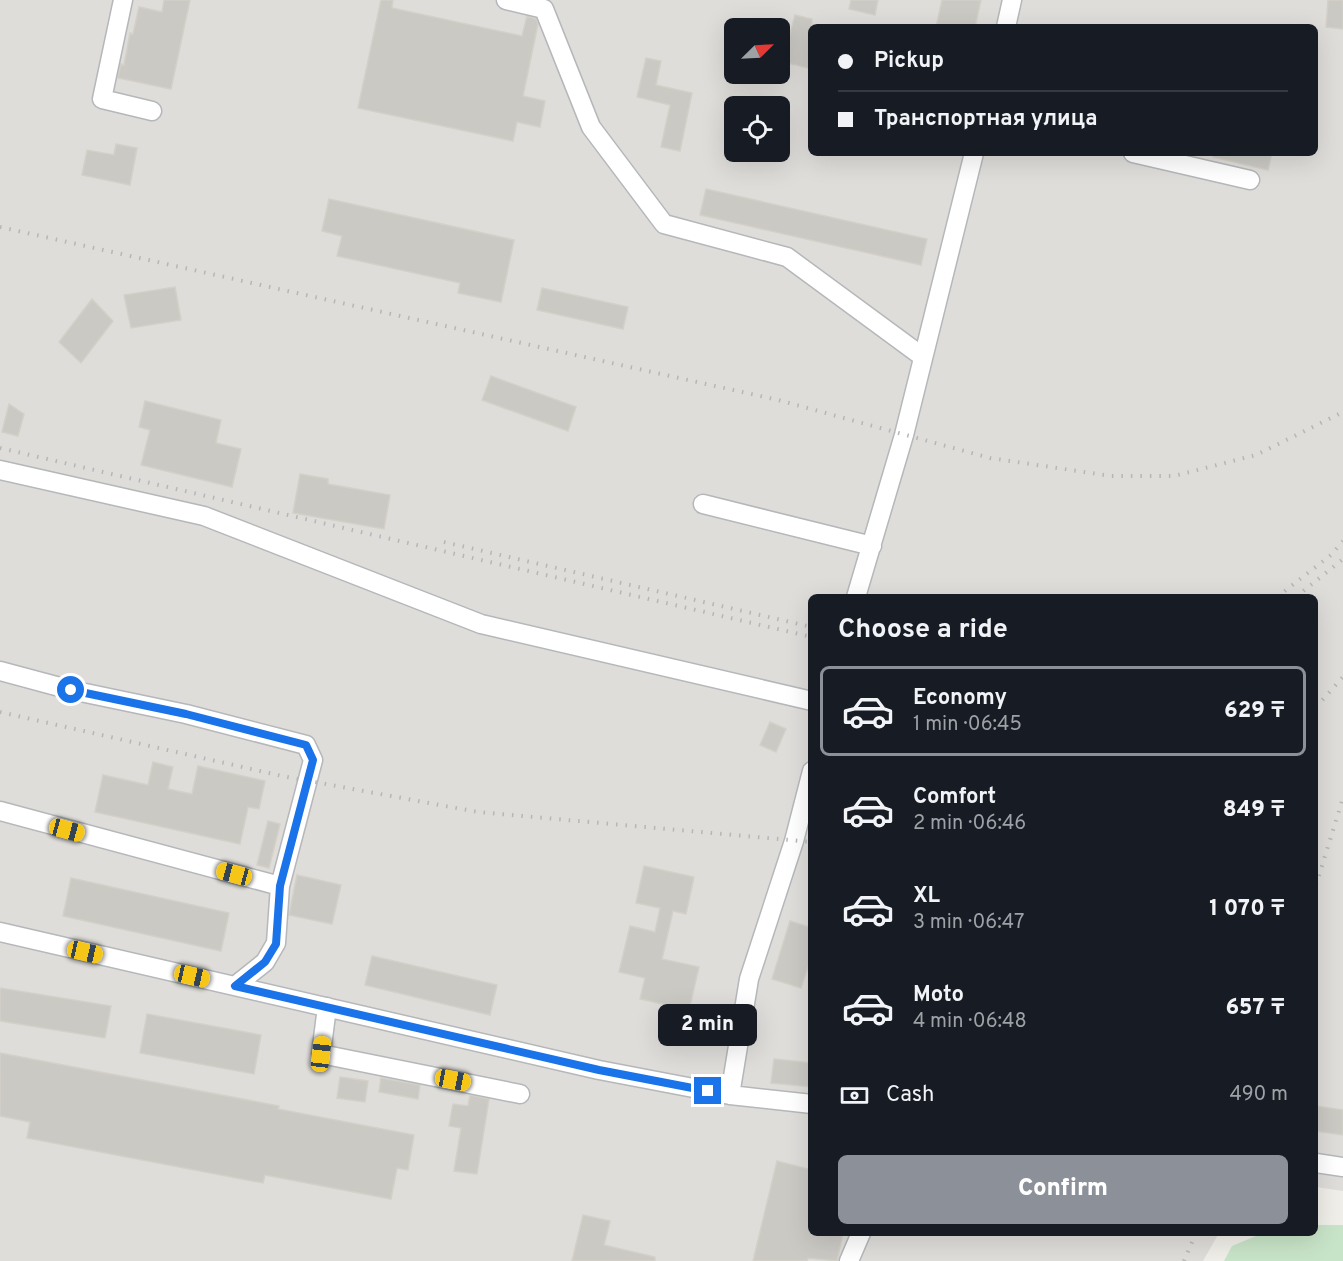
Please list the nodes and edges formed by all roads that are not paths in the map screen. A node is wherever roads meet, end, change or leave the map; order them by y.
1 (123, 0) edge
2 (506, 0) edge
3 (1012, 0) edge
4 (1007, 24) edge
5 (152, 111) dead end
6 (973, 156) edge
7 (1146, 156) edge
8 (1250, 180) dead end
9 (923, 357) junction
10 (0, 470) edge
11 (703, 504) dead end
12 (872, 546) junction
13 (857, 594) edge
14 (0, 671) edge
15 (808, 700) edge
16 (808, 787) edge
17 (0, 811) edge
18 (280, 886) junction
19 (0, 932) edge
20 (235, 986) junction
21 (327, 1007) junction
22 (520, 1094) dead end
23 (730, 1095) junction
24 (808, 1104) edge
25 (1318, 1163) edge
26 (1343, 1167) edge
27 (860, 1236) edge
28 (849, 1261) edge

1 - 5 street
2 - 9 street
3 - 4 street
6 - 9 street
7 - 8 street
9 - 12 street
10 - 15 street
11 - 12 street
12 - 13 street
14 - 18 street
16 - 23 street
17 - 18 street
18 - 20 street
19 - 20 street
20 - 21 street
21 - 22 street
21 - 23 street
23 - 24 street
25 - 26 street
27 - 28 street

